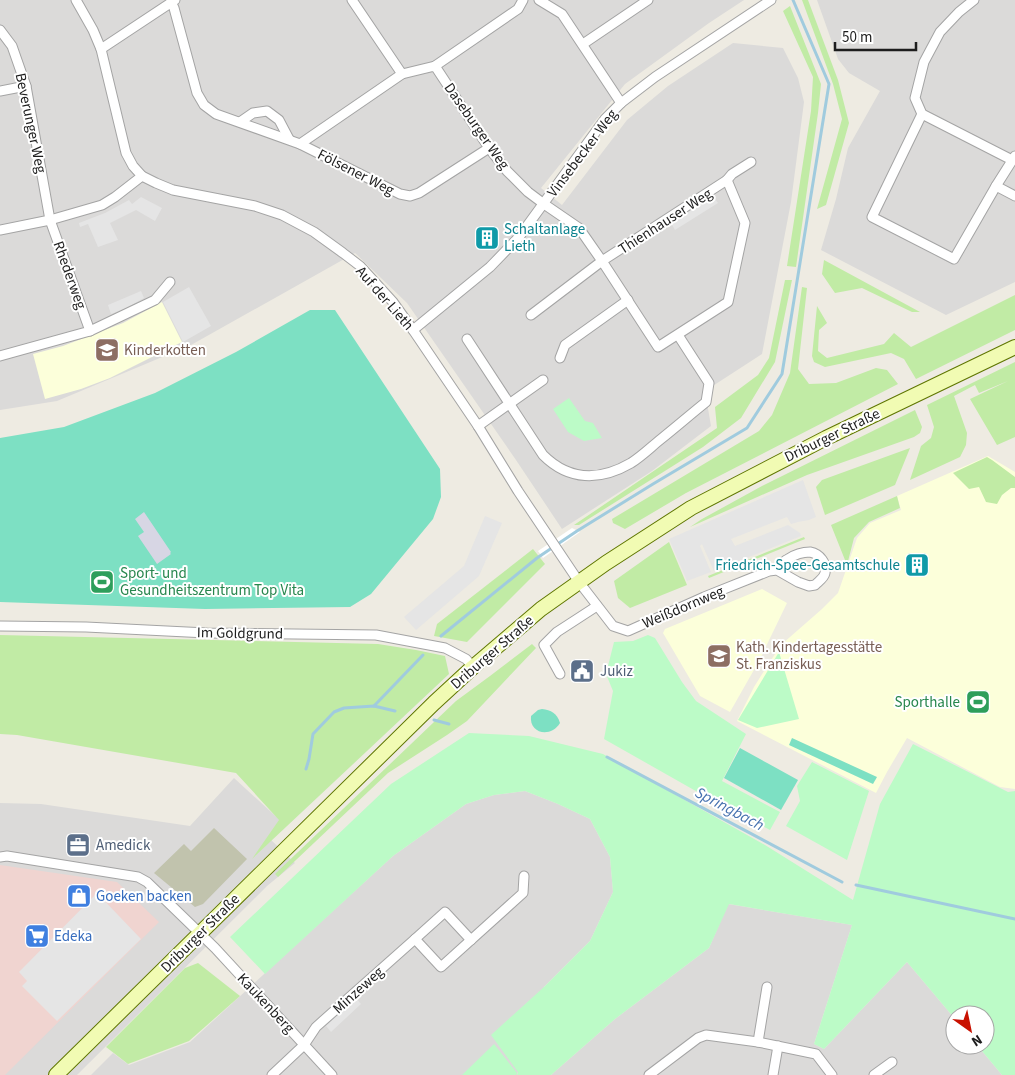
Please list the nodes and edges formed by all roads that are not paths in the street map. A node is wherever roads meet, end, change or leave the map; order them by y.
1 (76, 0) edge
2 (352, 0) edge
3 (522, 0) edge
4 (539, 0) edge
5 (648, 0) edge
6 (771, 0) edge
7 (974, 0) edge
8 (173, 1) edge
9 (0, 30) edge
10 (583, 44) junction
11 (101, 49) junction
12 (435, 66) junction
13 (402, 74) junction
14 (26, 86) junction
15 (0, 91) edge
16 (621, 103) junction
17 (922, 114) junction
18 (240, 122) junction
19 (289, 139) junction
20 (300, 144) junction
21 (489, 148) junction
22 (1013, 158) edge
23 (751, 162) dead end
24 (142, 176) junction
25 (727, 180) junction
26 (996, 186) junction
27 (1015, 196) edge
28 (544, 204) junction
29 (50, 220) junction
30 (0, 230) edge
31 (602, 261) junction
32 (170, 282) dead end
33 (628, 300) junction
34 (531, 315) dead end
35 (413, 330) junction
36 (90, 331) junction
37 (678, 335) junction
38 (467, 339) dead end
39 (1015, 347) edge
40 (658, 348) joint
41 (0, 356) edge
42 (560, 358) dead end
43 (543, 380) dead end
44 (509, 403) junction
45 (478, 426) junction
46 (777, 570) junction
47 (579, 582) junction
48 (597, 606) junction
49 (0, 626) edge
50 (473, 667) junction
51 (560, 674) dead end
52 (0, 857) edge
53 (524, 876) dead end
54 (200, 933) junction
55 (415, 939) junction
56 (470, 940) junction
57 (767, 987) dead end
58 (758, 1042) junction
59 (304, 1044) junction
60 (778, 1046) junction
61 (892, 1062) dead end
62 (56, 1075) edge
63 (272, 1075) edge
64 (332, 1075) edge
65 (649, 1075) edge
66 (773, 1075) edge
67 (832, 1075) edge
68 (874, 1075) edge

1 - 11 street
2 - 13 street
3 - 12 street
4 - 10 street
5 - 10 street
6 - 16 street, Vinsebecker Weg
7 - 17 street
8 - 11 street
8 - 18 street, Fölsener Weg
9 - 14 street, Beverunger Weg
10 - 16 street
11 - 24 street
12 - 13 street
12 - 21 street, Daseburger Weg
13 - 20 street, Fölsener Weg
14 - 15 street
14 - 29 street, Beverunger Weg
16 - 28 street, Vinsebecker Weg
17 - 22 street
17 - 26 street
18 - 19 street, Fölsener Weg
18 - 19 street
19 - 20 street, Fölsener Weg
20 - 21 street, Fölsener Weg
21 - 28 street, Daseburger Weg
22 - 26 street
23 - 25 street, Thienhauser Weg
24 - 29 street
24 - 35 street, Auf der Lieth
25 - 31 street, Thienhauser Weg
25 - 37 street, Thienhauser Weg
26 - 27 street
28 - 31 street, Daseburger Weg
28 - 35 street, Vinsebecker Weg
29 - 30 street
29 - 36 street, Rhederweg
31 - 33 street, Daseburger Weg
31 - 34 street, Thienhauser Weg
32 - 36 street
33 - 40 street, Daseburger Weg
33 - 42 street
35 - 45 street, Auf der Lieth
36 - 41 street
37 - 40 street, Thienhauser Weg
37 - 44 street
38 - 44 street
39 - 47 main road, Driburger Straße
43 - 44 street
44 - 45 street
45 - 47 street, Auf der Lieth
46 - 46 street, Weißdornweg
46 - 48 street, Weißdornweg
47 - 48 street, Weißdornweg
47 - 50 main road, Driburger Straße
48 - 51 street
49 - 50 street, Im Goldgrund
50 - 54 main road, Driburger Straße
52 - 54 street, Kaukenberg
53 - 56 street
54 - 59 street, Kaukenberg
54 - 62 main road, Driburger Straße
55 - 56 street
55 - 56 street, Minzeweg
55 - 59 street, Minzeweg
57 - 58 street
58 - 60 street
58 - 65 street
59 - 63 street, Minzeweg
59 - 64 street, Kaukenberg
60 - 66 street
60 - 67 street
61 - 68 street

